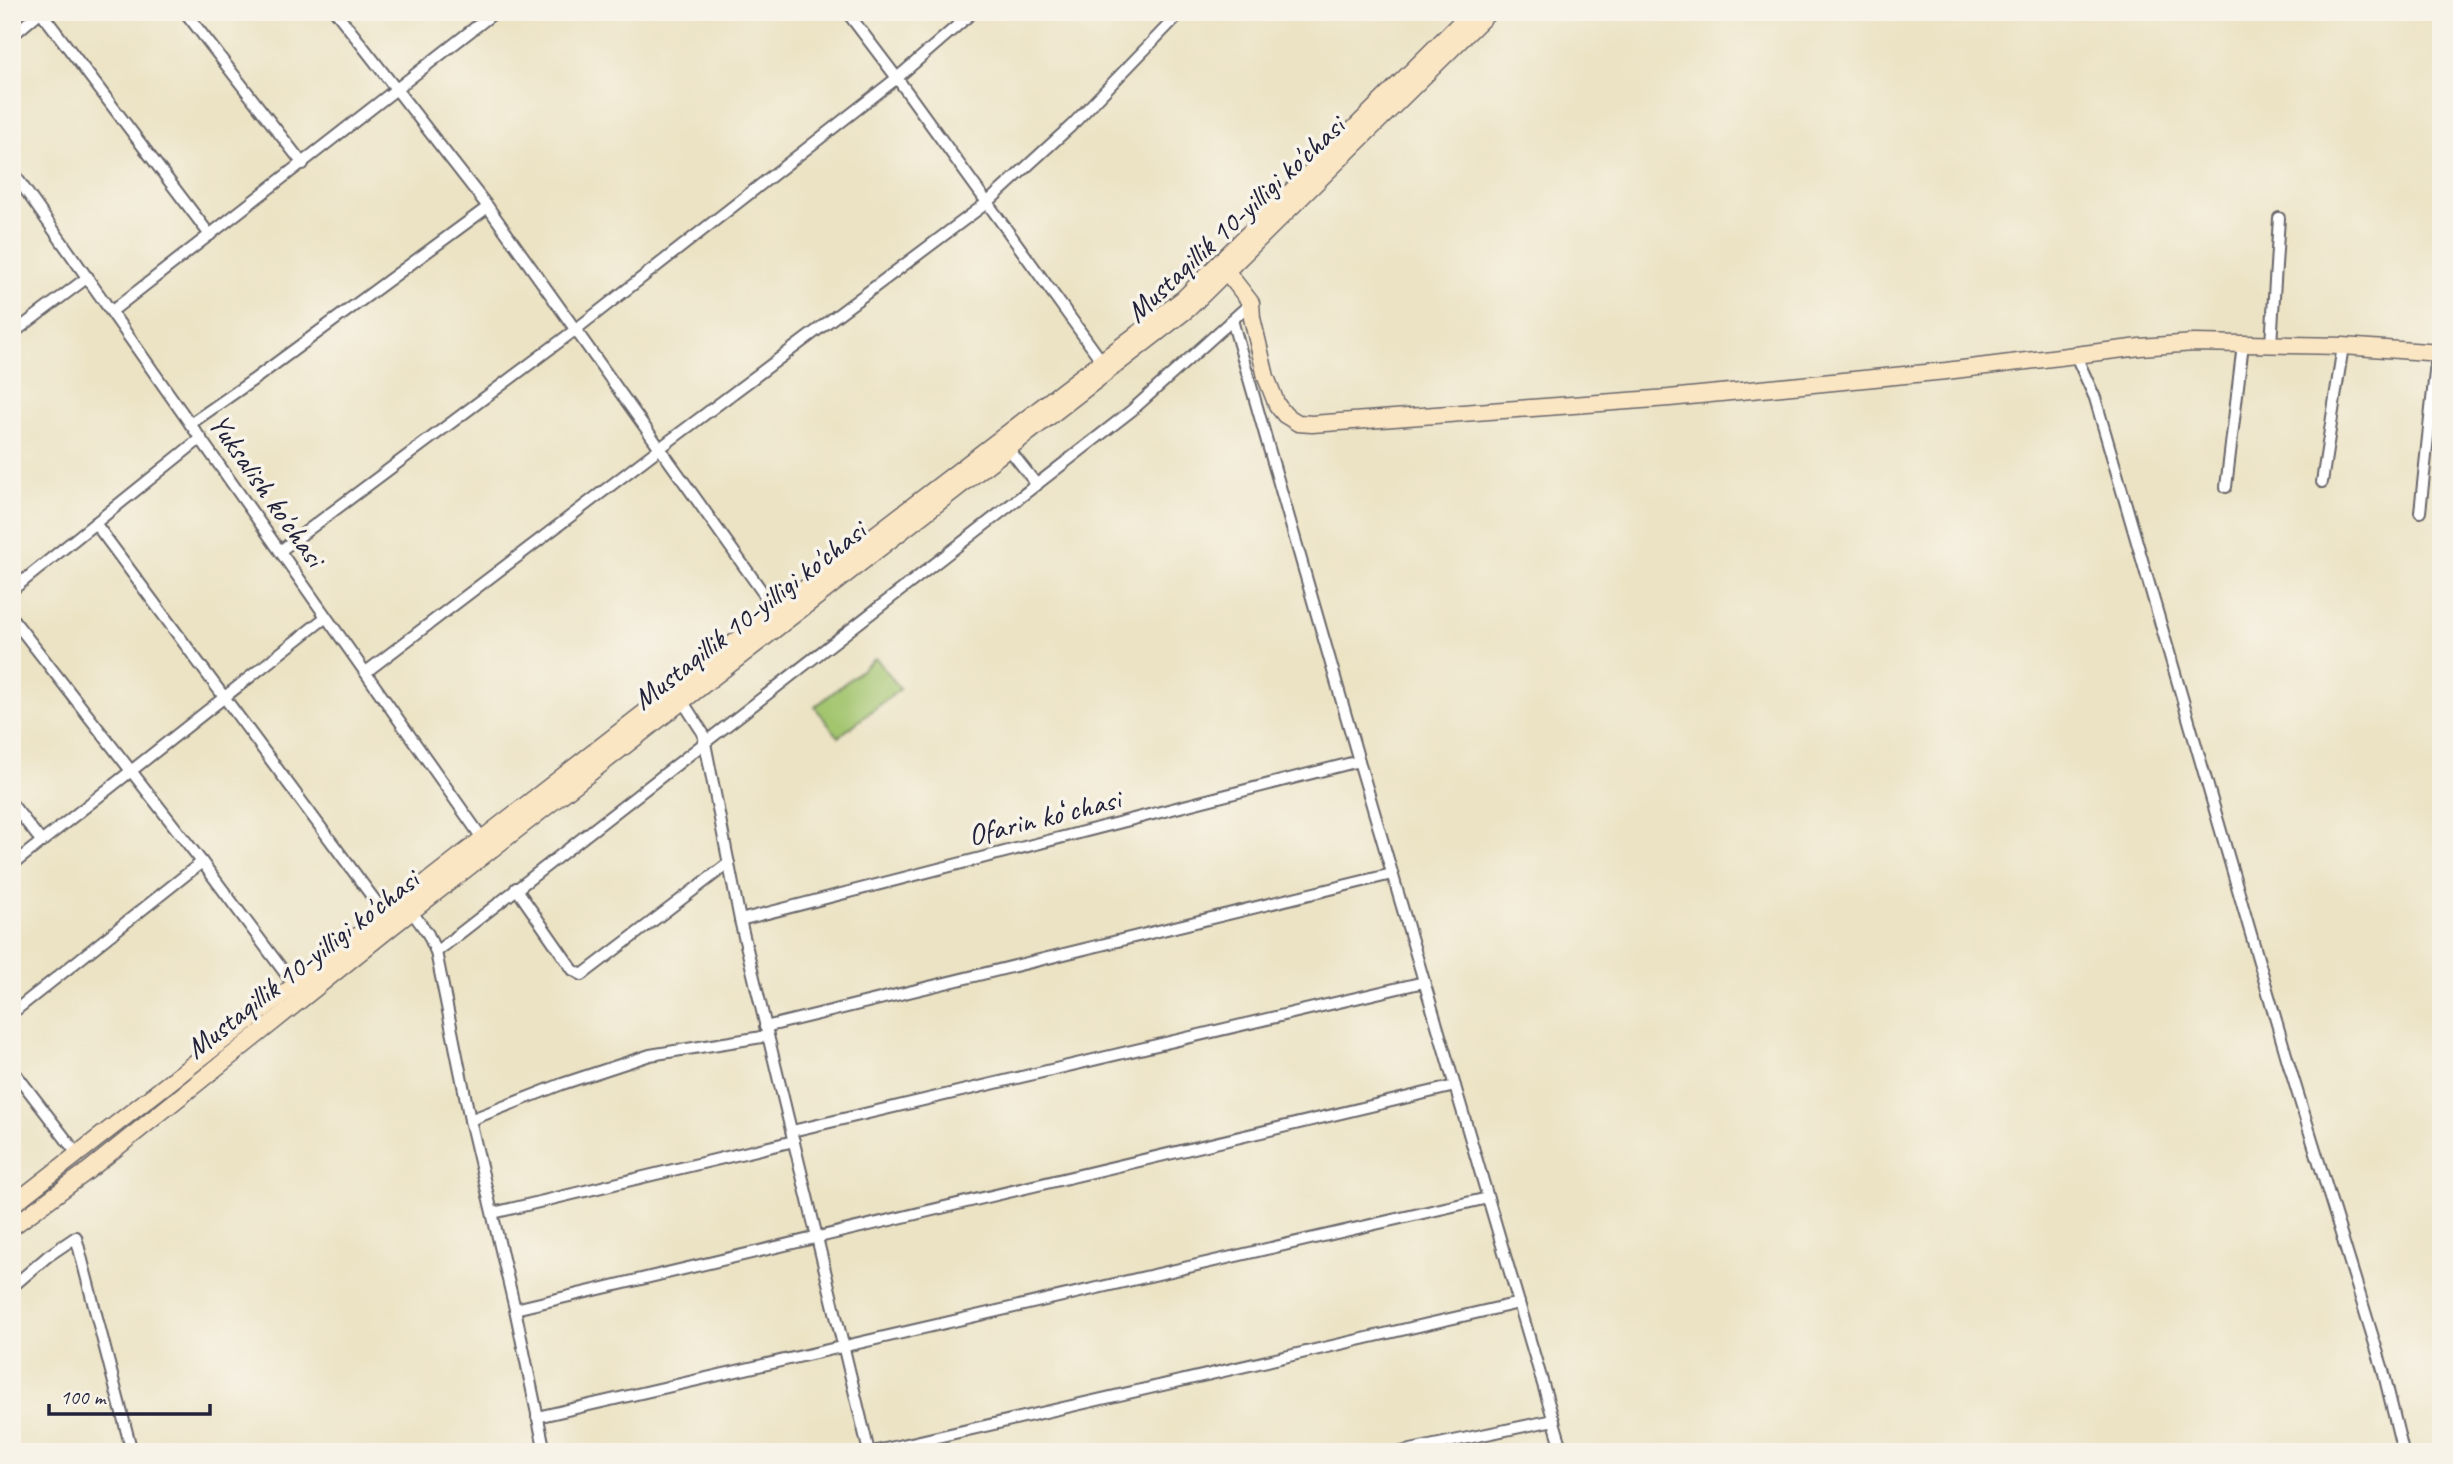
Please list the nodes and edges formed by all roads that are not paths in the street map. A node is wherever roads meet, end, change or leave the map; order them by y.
1 (41, 12) edge
2 (185, 12) edge
3 (336, 12) edge
4 (495, 12) edge
5 (847, 12) edge
6 (973, 12) edge
7 (1181, 12) edge
8 (1471, 12) edge
9 (1489, 12) edge
10 (12, 36) edge
11 (897, 78) junction
12 (396, 88) junction
13 (303, 163) junction
14 (12, 171) edge
15 (988, 202) junction
16 (488, 207) junction
17 (2279, 218) dead end
18 (210, 235) junction
19 (1227, 272) junction
20 (88, 277) junction
21 (1251, 303) junction
22 (112, 310) junction
23 (1232, 320) junction
24 (575, 330) junction
25 (12, 334) edge
26 (2243, 344) junction
27 (2271, 344) junction
28 (2343, 346) junction
29 (2439, 353) edge
30 (2076, 356) junction
31 (1101, 360) junction
32 (190, 424) junction
33 (201, 438) junction
34 (660, 448) junction
35 (1012, 453) junction
36 (2322, 482) dead end
37 (1037, 485) junction
38 (2226, 487) dead end
39 (2420, 512) dead end
40 (95, 523) junction
41 (280, 551) junction
42 (12, 590) edge
43 (776, 611) junction
44 (326, 617) junction
45 (12, 618) edge
46 (366, 672) junction
47 (225, 698) junction
48 (687, 707) junction
49 (705, 738) junction
50 (1359, 761) junction
51 (132, 772) junction
52 (12, 804) edge
53 (482, 838) junction
54 (42, 842) junction
55 (202, 862) junction
56 (729, 863) junction
57 (12, 865) edge
58 (1392, 874) junction
59 (516, 888) junction
60 (412, 912) junction
61 (385, 914) junction
62 (740, 920) junction
63 (436, 951) junction
64 (1424, 982) junction
65 (298, 991) junction
66 (12, 1013) edge
67 (766, 1031) junction
68 (12, 1069) edge
69 (1455, 1086) junction
70 (470, 1120) junction
71 (793, 1136) junction
72 (78, 1155) junction
73 (1488, 1198) junction
74 (12, 1205) edge
75 (492, 1213) junction
76 (12, 1227) edge
77 (818, 1238) junction
78 (12, 1287) edge
79 (1519, 1303) junction
80 (515, 1309) junction
81 (845, 1348) junction
82 (537, 1417) junction
83 (1554, 1420) junction
84 (132, 1452) edge
85 (545, 1452) edge
86 (870, 1452) edge
87 (1401, 1452) edge
88 (1563, 1452) edge
89 (2403, 1452) edge

1 - 10 street
1 - 18 street
2 - 13 street
3 - 12 street
4 - 12 street
5 - 11 street
6 - 11 street
7 - 15 street
8 - 31 main road, Mustaqillik 10-yilligi ko'chasi
9 - 19 main road, Mustaqillik 10-yilligi ko'chasi
11 - 15 street
11 - 24 street
12 - 13 street
12 - 16 street
13 - 18 street
14 - 20 street, Yuksalish ko'chasi
15 - 31 street
15 - 34 street
16 - 24 street
16 - 32 street
17 - 27 street
18 - 22 street
19 - 21 main road
19 - 35 main road, Mustaqillik 10-yilligi ko'chasi
20 - 22 street, Yuksalish ko'chasi
20 - 25 street
21 - 23 street
21 - 30 main road
22 - 32 street, Yuksalish ko'chasi
23 - 37 street
23 - 50 street
24 - 34 street
24 - 41 street
26 - 27 main road
26 - 30 main road
26 - 38 street
27 - 28 main road
28 - 29 main road
28 - 36 street
29 - 39 street
30 - 89 street
31 - 43 main road, Mustaqillik 10-yilligi ko'chasi
32 - 33 street, Yuksalish ko'chasi
33 - 40 street
33 - 41 street, Yuksalish ko'chasi
34 - 43 street
34 - 46 street
35 - 37 street
35 - 48 main road, Mustaqillik 10-yilligi ko'chasi
37 - 49 street
40 - 42 street
40 - 47 street
41 - 44 street, Yuksalish ko'chasi
43 - 53 main road, Mustaqillik 10-yilligi ko'chasi
44 - 46 street, Yuksalish ko'chasi
44 - 47 street
45 - 51 street
46 - 53 street, Yuksalish ko'chasi
47 - 51 street
47 - 61 street
48 - 49 street
48 - 60 main road, Mustaqillik 10-yilligi ko'chasi
49 - 56 street
49 - 59 street
50 - 58 street
50 - 62 street, Ofarin koʻchasi
51 - 54 street
51 - 55 street
52 - 54 street
53 - 61 main road, Mustaqillik 10-yilligi ko'chasi
54 - 57 street
55 - 65 street
55 - 66 street
56 - 59 street
56 - 62 street
58 - 64 street
58 - 67 street
59 - 63 street
60 - 63 street
60 - 65 main road, Mustaqillik 10-yilligi ko'chasi
61 - 65 main road, Mustaqillik 10-yilligi ko'chasi
62 - 67 street
63 - 70 street
64 - 69 street
64 - 71 street
65 - 72 main road, Mustaqillik 10-yilligi ko'chasi
65 - 76 main road, Mustaqillik 10-yilligi ko'chasi
67 - 70 street
67 - 71 street
68 - 72 street
69 - 73 street
69 - 77 street
70 - 75 street
71 - 75 street
71 - 77 street
72 - 74 main road, Mustaqillik 10-yilligi ko'chasi
73 - 79 street
73 - 81 street
75 - 80 street
77 - 80 street
77 - 81 street
78 - 84 street
79 - 83 street
79 - 86 street
80 - 82 street
81 - 82 street
81 - 86 street
82 - 85 street
83 - 87 street
83 - 88 street

